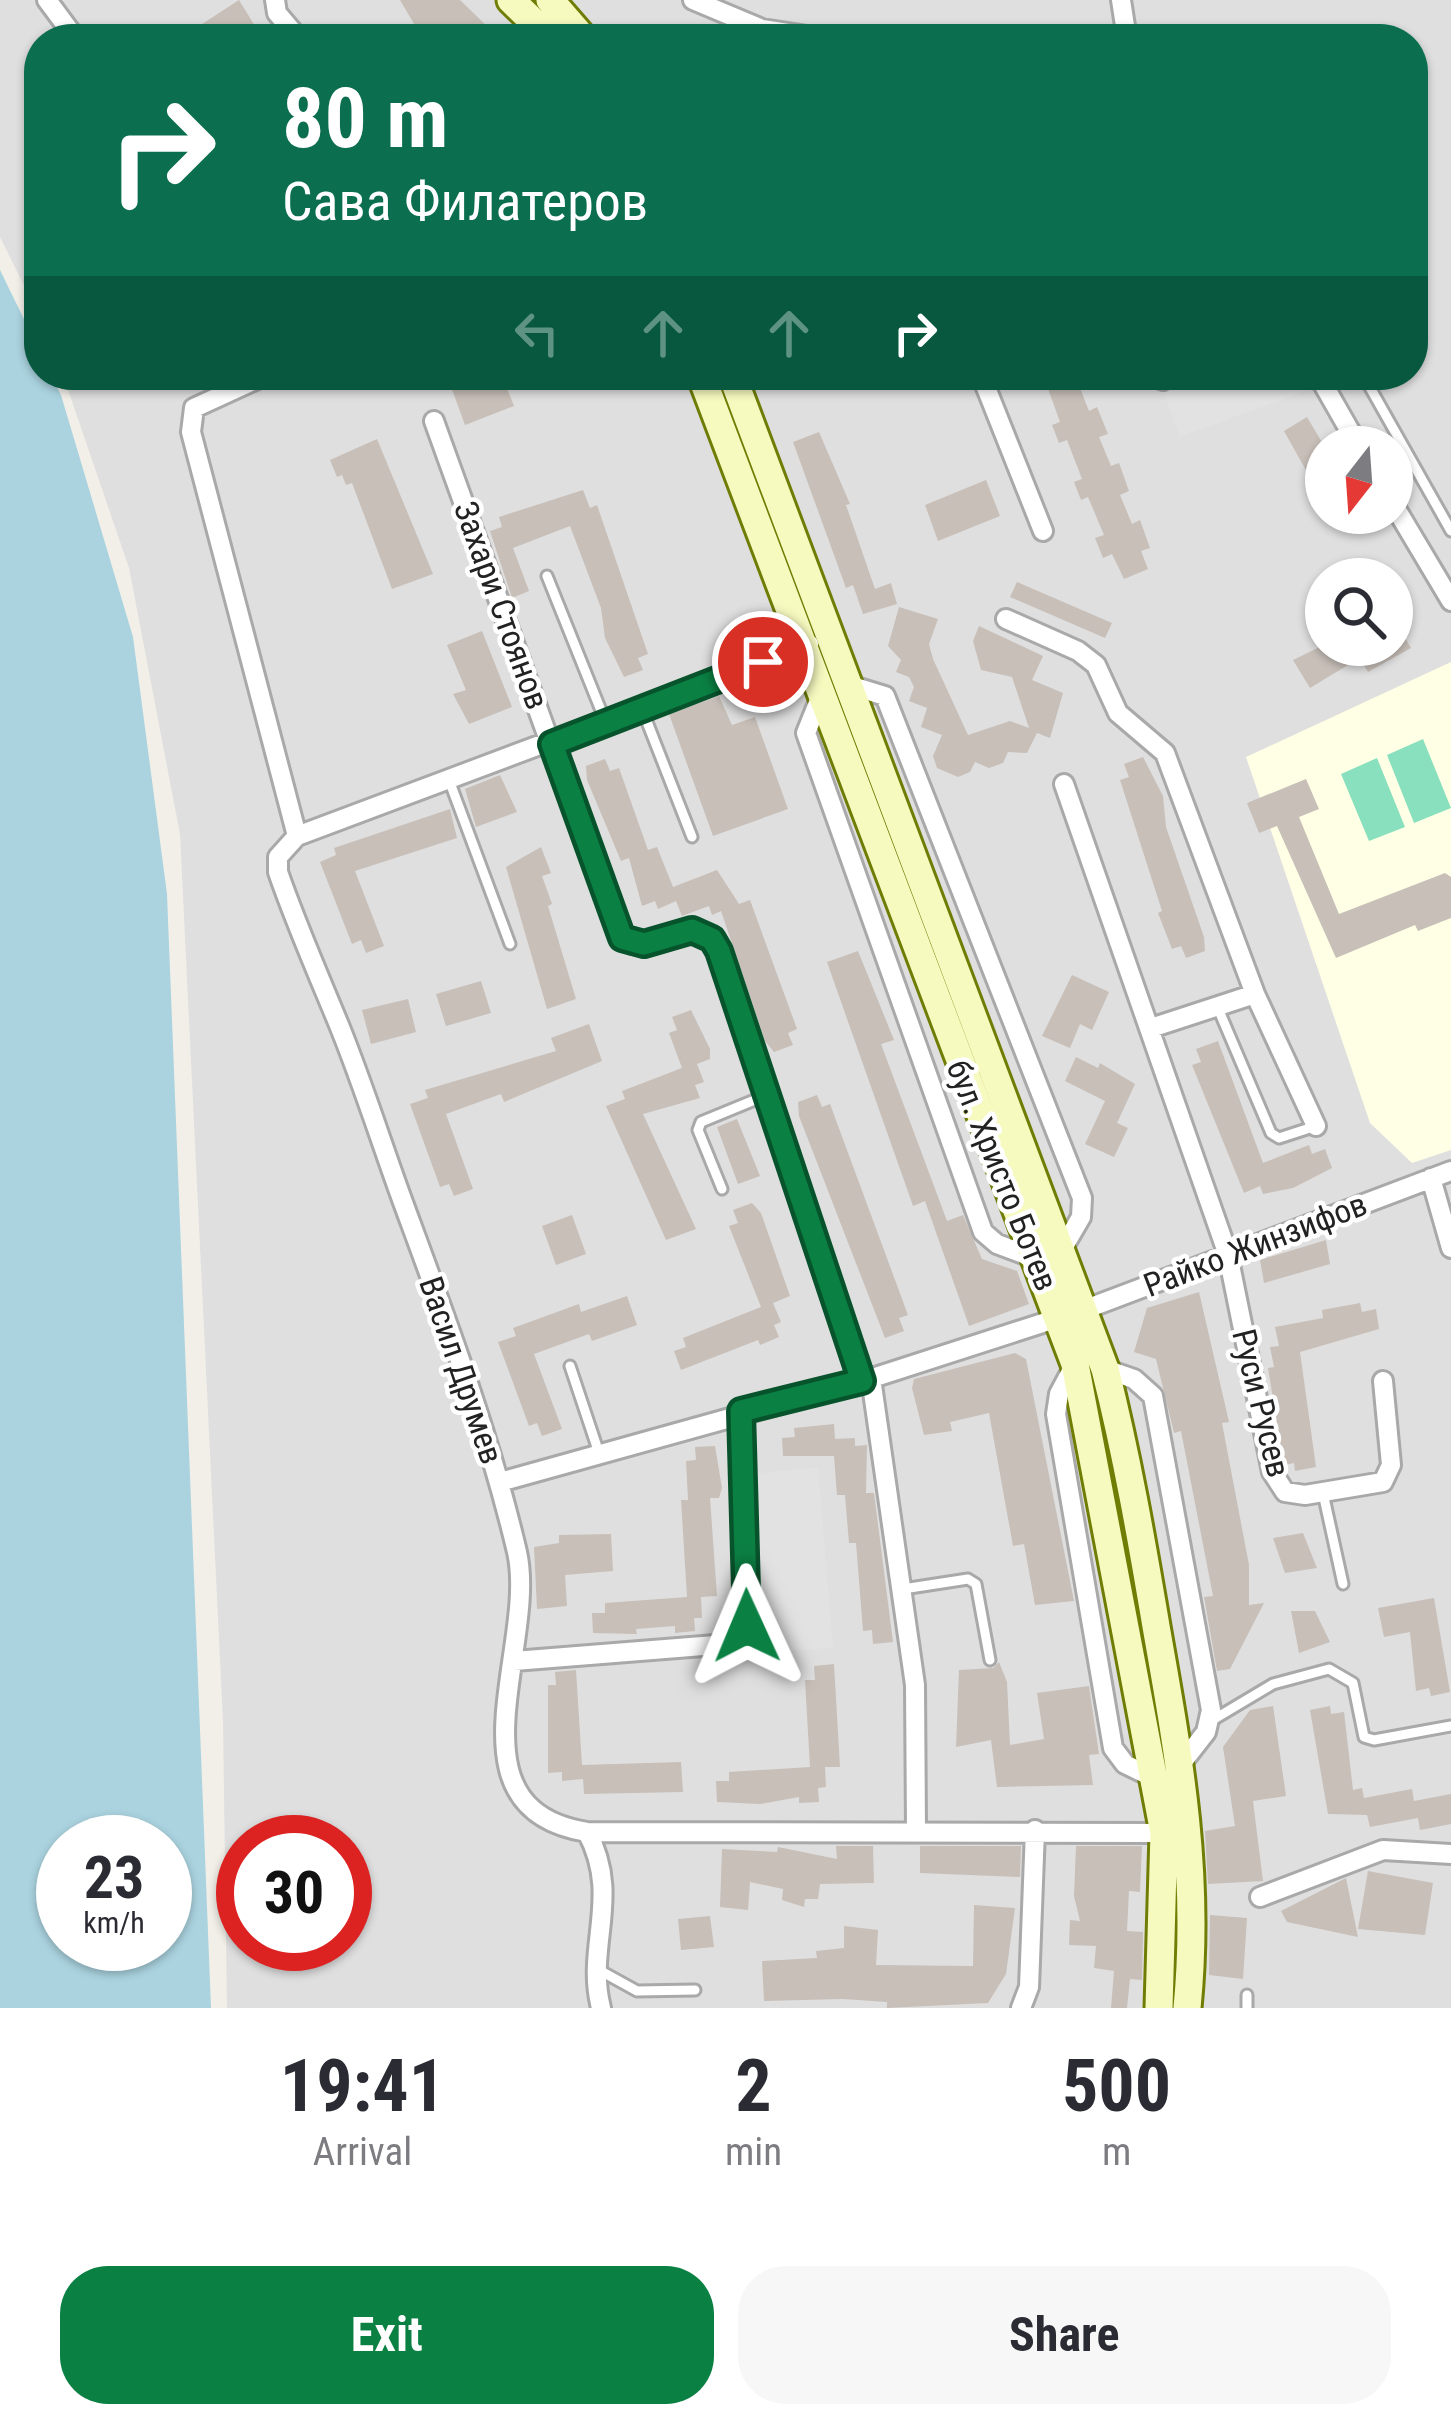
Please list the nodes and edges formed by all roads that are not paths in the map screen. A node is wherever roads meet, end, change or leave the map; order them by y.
1 (511, 0) edge
2 (550, 0) edge
3 (693, 0) edge
4 (535, 24) edge
5 (571, 24) edge
6 (750, 24) edge
7 (233, 390) edge
8 (706, 390) edge
9 (738, 390) edge
10 (988, 390) edge
11 (1327, 390) edge
12 (1371, 390) edge
13 (434, 421) dead end
14 (1347, 426) edge
15 (1043, 531) dead end
16 (1451, 531) edge
17 (1411, 534) edge
18 (547, 575) dead end
19 (1451, 601) edge
20 (1006, 620) dead end
21 (830, 637) junction
22 (803, 646) junction
23 (836, 689) junction
24 (642, 709) junction
25 (605, 723) junction
26 (552, 744) junction
27 (449, 780) junction
28 (1064, 784) dead end
29 (297, 836) junction
30 (692, 837) dead end
31 (510, 944) dead end
32 (1255, 994) junction
33 (1217, 1006) junction
34 (1151, 1028) junction
35 (767, 1096) junction
36 (1316, 1126) joint
37 (1451, 1171) edge
38 (1431, 1178) junction
39 (722, 1189) dead end
40 (1451, 1248) edge
41 (1228, 1255) junction
42 (1072, 1312) junction
43 (571, 1366) dead end
44 (1105, 1369) junction
45 (867, 1379) junction
46 (1382, 1381) dead end
47 (741, 1411) junction
48 (599, 1453) junction
49 (500, 1482) junction
50 (1323, 1493) junction
51 (1342, 1584) dead end
52 (904, 1589) junction
53 (990, 1660) dead end
54 (514, 1661) junction
55 (1210, 1721) junction
56 (1451, 1726) edge
57 (1180, 1764) junction
58 (916, 1829) junction
59 (1035, 1830) junction
60 (587, 1832) junction
61 (1164, 1833) junction
62 (1451, 1854) edge
63 (1259, 1898) dead end
64 (599, 1970) junction
65 (695, 1990) dead end
66 (1247, 1995) dead end
67 (602, 2008) edge
68 (1021, 2008) edge
69 (1159, 2008) edge
70 (1187, 2008) edge
71 (1246, 2008) edge

1 - 4 main road
2 - 5 main road
3 - 6 street
7 - 29 street, Васил Друмев
8 - 22 main road, бул. Христо Ботев
9 - 21 main road, бул. Христо Ботев
10 - 15 street
11 - 14 street
12 - 16 lane
13 - 26 street, Захари Стоянов
17 - 19 street
18 - 25 lane
20 - 32 street
21 - 22 street
21 - 23 main road, бул. Христо Ботев
22 - 23 main road, бул. Христо Ботев
22 - 24 street
23 - 42 main road, бул. Христо Ботев
23 - 42 main road, бул. Христо Ботев
24 - 25 street
24 - 30 lane
25 - 26 street
26 - 27 street
26 - 35 street, Захари Стоянов
27 - 29 street
27 - 31 lane
28 - 34 street
29 - 49 street, Васил Друмев
32 - 33 street
32 - 36 street
33 - 34 street
33 - 36 lane
34 - 41 street
35 - 39 lane
35 - 45 street, Захари Стоянов
37 - 38 street, Райко Жинзифов
38 - 40 street
38 - 41 street, Райко Жинзифов
41 - 42 street, Райко Жинзифов
41 - 50 street, Руси Русев
42 - 44 main road, бул. Христо Ботев
42 - 45 street, Райко Жинзифов
42 - 61 main road, бул. Христо Ботев
43 - 48 lane
44 - 55 street
44 - 57 main road, бул. Христо Ботев
45 - 47 street, Райко Жинзифов
45 - 52 street, Захари Стоянов
46 - 50 street, Руси Русев
47 - 48 street, Райко Жинзифов
47 - 54 street
48 - 49 street, Райко Жинзифов
49 - 54 street, Васил Друмев
50 - 51 lane
52 - 53 lane
52 - 58 street, Захари Стоянов
54 - 60 street, Васил Друмев
55 - 56 lane
55 - 57 street
57 - 70 main road, бул. Христо Ботев
58 - 59 street, Васил Друмев
58 - 60 street, Васил Друмев
59 - 61 street, Васил Друмев
59 - 68 street
60 - 64 street
61 - 69 main road, бул. Христо Ботев
62 - 63 street
64 - 65 lane
64 - 67 street
66 - 71 lane

